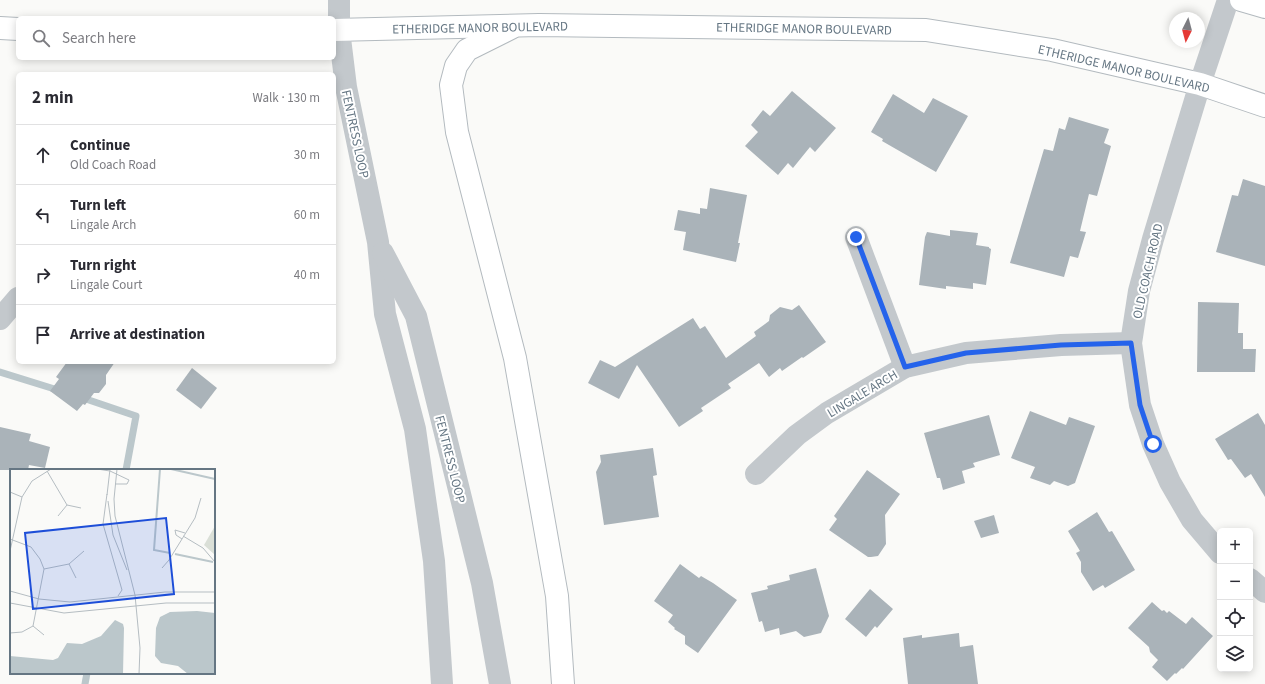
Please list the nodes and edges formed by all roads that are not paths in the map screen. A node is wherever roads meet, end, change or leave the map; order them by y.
1 (339, 0) edge
2 (1228, 0) edge
3 (1241, 0) edge
4 (1265, 7) edge
5 (517, 26) junction
6 (0, 28) edge
7 (16, 29) edge
8 (337, 30) edge
9 (1200, 84) junction
10 (1265, 106) edge
11 (856, 237) dead end
12 (378, 242) junction
13 (16, 300) edge
14 (0, 319) edge
15 (1131, 343) junction
16 (905, 367) junction
17 (756, 474) dead end
18 (1217, 549) edge
19 (1253, 582) edge
20 (1265, 592) edge
21 (442, 684) edge
22 (500, 684) edge
23 (563, 684) edge

1 - 8 street, FENTRESS LOOP
2 - 9 street, OLD COACH ROAD
3 - 4 main road
5 - 8 main road, ETHERIDGE MANOR BOULEVARD
5 - 9 main road, ETHERIDGE MANOR BOULEVARD
5 - 23 main road
6 - 7 main road
8 - 12 street, FENTRESS LOOP
9 - 10 main road, ETHERIDGE MANOR BOULEVARD
9 - 15 street, OLD COACH ROAD
11 - 16 street
12 - 21 street, FENTRESS LOOP
12 - 22 street, FENTRESS LOOP
13 - 14 street
15 - 16 street, LINGALE ARCH
15 - 18 street, OLD COACH ROAD
16 - 17 street, LINGALE ARCH
19 - 20 street

